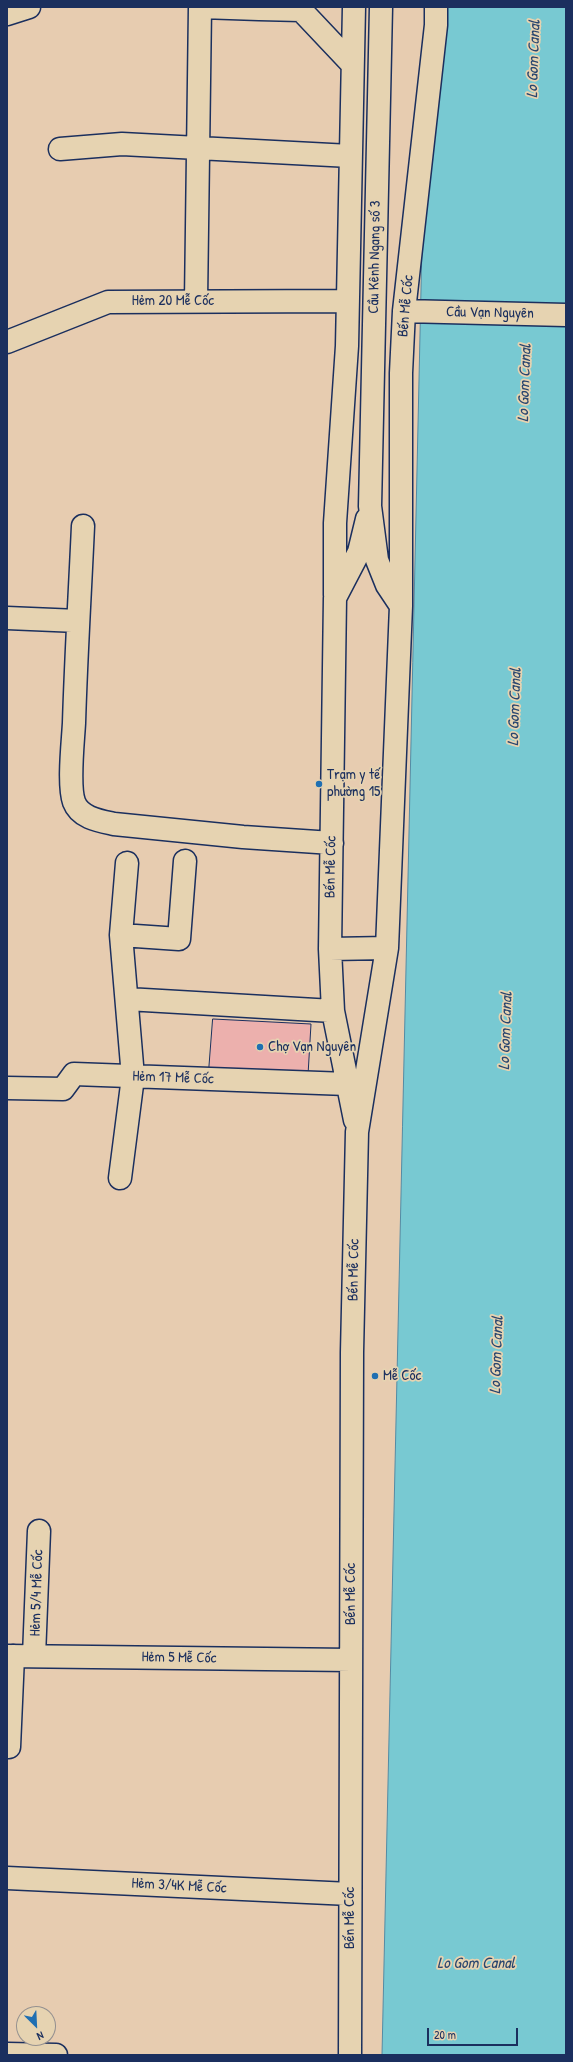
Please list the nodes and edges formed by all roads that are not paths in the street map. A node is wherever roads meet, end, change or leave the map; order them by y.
1 (29, 7) edge
2 (200, 7) edge
3 (354, 7) edge
4 (381, 7) edge
5 (436, 7) edge
6 (259, 8) edge
7 (7, 14) edge
8 (352, 64) junction
9 (198, 148) junction
10 (60, 149) dead end
11 (350, 156) junction
12 (196, 301) junction
13 (347, 301) junction
14 (409, 311) junction
15 (566, 315) edge
16 (7, 342) edge
17 (370, 506) junction
18 (84, 526) dead end
19 (335, 598) junction
20 (401, 606) junction
21 (7, 618) edge
22 (78, 621) junction
23 (332, 843) junction
24 (186, 861) dead end
25 (128, 863) dead end
26 (122, 935) junction
27 (388, 948) junction
28 (330, 949) junction
29 (127, 999) junction
30 (333, 1011) junction
31 (133, 1077) junction
32 (347, 1084) junction
33 (7, 1088) edge
34 (357, 1132) junction
35 (120, 1178) dead end
36 (39, 1531) dead end
37 (18, 1656) edge
38 (351, 1660) junction
39 (7, 1747) edge
40 (7, 1878) edge
41 (350, 1894) junction
42 (7, 2054) edge
43 (56, 2055) edge
44 (350, 2055) edge

1 - 7 street
2 - 6 street
2 - 9 street
3 - 8 street, Bến Mễ Cốc
4 - 17 street, Cầu Kênh Ngang số 3
5 - 14 street, Bến Mễ Cốc
6 - 8 street
8 - 11 street, Bến Mễ Cốc
9 - 10 street
9 - 11 street
9 - 12 street
11 - 13 street, Bến Mễ Cốc
12 - 13 street, Hẻm 20 Mễ Cốc
12 - 16 street, Hẻm 20 Mễ Cốc
13 - 19 street, Bến Mễ Cốc
14 - 15 street, Cầu Vạn Nguyên
14 - 20 street, Bến Mễ Cốc
17 - 19 street, Bến Mễ Cốc
17 - 20 street
18 - 22 street
19 - 23 street, Bến Mễ Cốc
20 - 27 street, Bến Mễ Cốc
21 - 22 street
22 - 23 street
23 - 28 street, Bến Mễ Cốc
24 - 26 street
25 - 26 street
26 - 29 street
27 - 28 street
27 - 34 street, Bến Mễ Cốc
28 - 30 street, Bến Mễ Cốc
29 - 30 street
29 - 31 street
30 - 32 street, Bến Mễ Cốc
31 - 32 street, Hẻm 17 Mễ Cốc
31 - 33 street, Hẻm 17 Mễ Cốc
31 - 35 street
32 - 34 street, Bến Mễ Cốc
34 - 38 street, Bến Mễ Cốc
36 - 37 street, Hẻm 5/4 Mễ Cốc
37 - 38 street, Hẻm 5 Mễ Cốc
37 - 39 street, Hẻm 5/4 Mễ Cốc
38 - 41 street, Bến Mễ Cốc
40 - 41 street, Hẻm 3/4K Mễ Cốc
41 - 44 street, Bến Mễ Cốc
42 - 43 street

